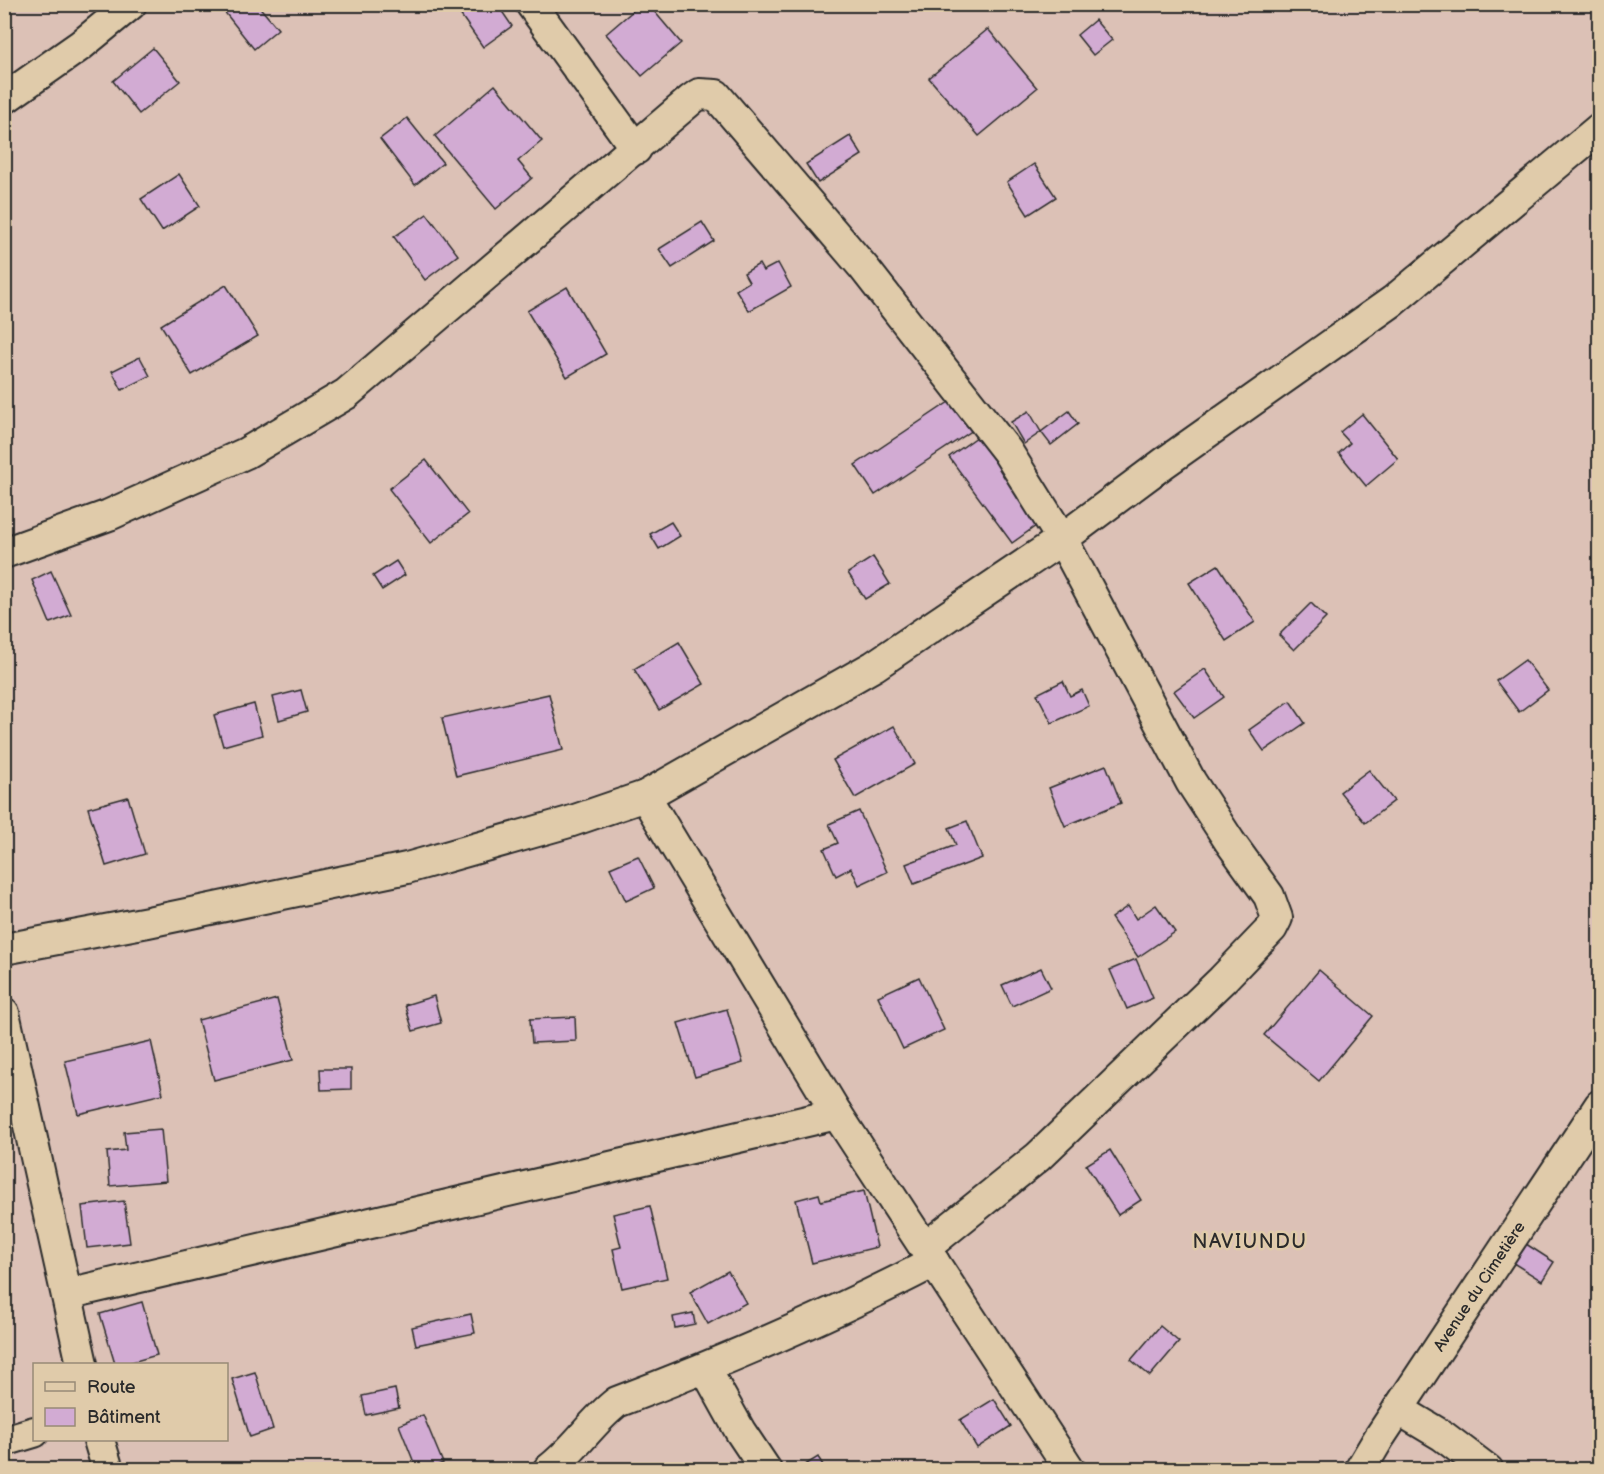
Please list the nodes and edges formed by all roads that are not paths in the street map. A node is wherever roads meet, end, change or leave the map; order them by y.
1 (131, 4) edge
2 (531, 4) edge
3 (4, 99) edge
4 (1599, 128) edge
5 (636, 149) junction
6 (1062, 539) junction
7 (4, 553) edge
8 (645, 796) junction
9 (4, 949) edge
10 (4, 1013) edge
11 (13, 1083) edge
12 (1599, 1105) edge
13 (837, 1114) junction
14 (929, 1255) junction
15 (67, 1294) junction
16 (82, 1363) edge
17 (705, 1368) junction
18 (1398, 1409) junction
19 (33, 1432) edge
20 (4, 1441) edge
21 (99, 1441) edge
22 (108, 1470) edge
23 (548, 1470) edge
24 (766, 1470) edge
25 (1070, 1470) edge
26 (1360, 1470) edge
27 (1488, 1470) edge

1 - 3 street
2 - 5 street
4 - 6 street
5 - 6 street
5 - 7 street
6 - 8 street
6 - 14 street
8 - 9 street
8 - 13 street
10 - 11 street
11 - 15 street
12 - 18 street, Avenue du Cimetière
13 - 14 street
13 - 15 street
14 - 17 street
14 - 25 street
15 - 16 street
17 - 23 street
17 - 24 street
18 - 26 street, Avenue du Cimetière
18 - 27 street
19 - 20 street
21 - 22 street

